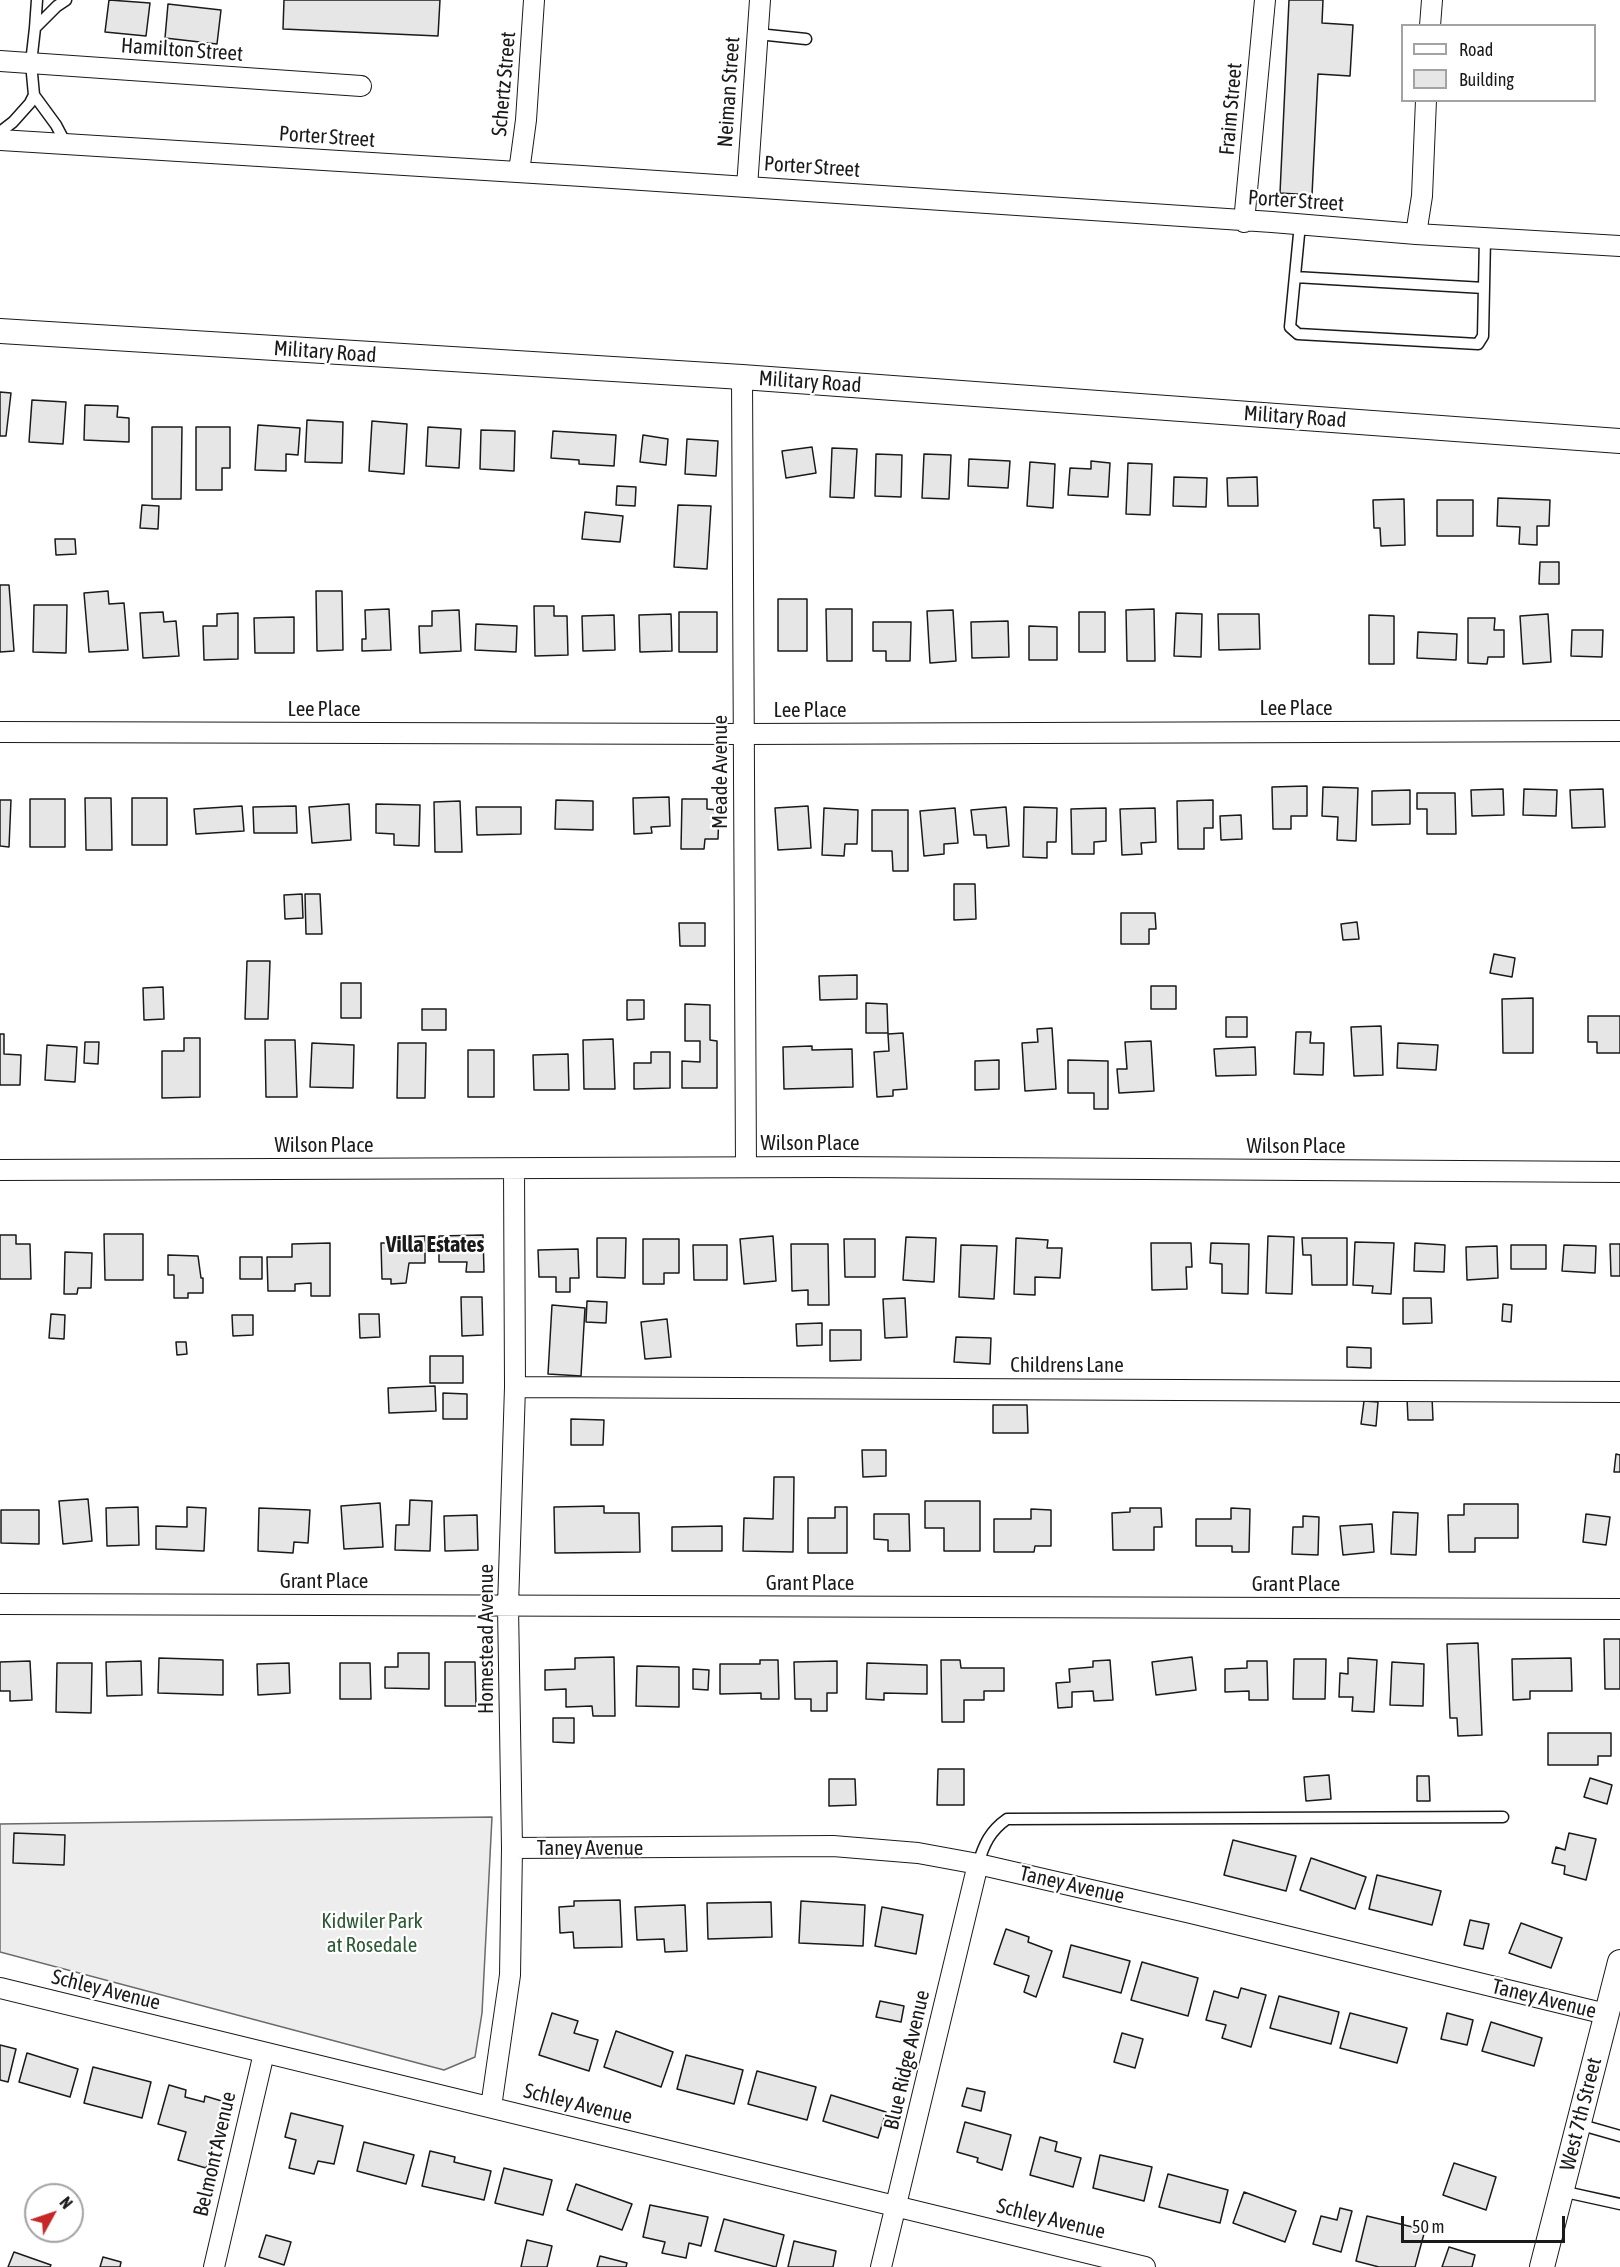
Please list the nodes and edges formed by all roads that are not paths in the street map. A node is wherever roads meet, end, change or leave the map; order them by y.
1 (37, 0) edge
2 (66, 0) edge
3 (534, 0) edge
4 (760, 0) edge
5 (1265, 0) edge
6 (1432, 0) edge
7 (1430, 24) edge
8 (35, 28) junction
9 (758, 34) junction
10 (806, 39) dead end
11 (0, 61) edge
12 (31, 63) junction
13 (361, 86) dead end
14 (34, 95) junction
15 (1426, 102) edge
16 (0, 132) edge
17 (0, 140) edge
18 (66, 144) junction
19 (519, 172) junction
20 (747, 187) junction
21 (1244, 222) junction
22 (1300, 224) junction
23 (1416, 234) junction
24 (1485, 238) junction
25 (1620, 246) edge
26 (1295, 277) junction
27 (1484, 288) junction
28 (0, 330) edge
29 (742, 377) junction
30 (1620, 441) edge
31 (1620, 731) edge
32 (0, 732) edge
33 (744, 734) junction
34 (746, 1167) junction
35 (514, 1169) junction
36 (0, 1170) edge
37 (1620, 1172) edge
38 (514, 1387) junction
39 (1620, 1392) edge
40 (0, 1604) edge
41 (508, 1606) junction
42 (1620, 1610) edge
43 (1503, 1817) dead end
44 (512, 1848) junction
45 (978, 1863) junction
46 (1620, 1962) edge
47 (0, 1988) edge
48 (1613, 2016) edge
49 (264, 2053) junction
50 (491, 2107) junction
51 (1578, 2124) junction
52 (1620, 2136) edge
53 (1561, 2191) junction
54 (1620, 2204) edge
55 (896, 2206) junction
56 (214, 2267) edge
57 (882, 2267) edge
58 (1145, 2267) edge
59 (1542, 2267) edge

1 - 8 lane
2 - 8 lane
3 - 19 street, Schertz Street
4 - 9 street, Neiman Street
5 - 21 street, Fraim Street
6 - 7 street
8 - 12 lane
9 - 10 lane
9 - 20 street, Neiman Street
11 - 12 street, Hamilton Street
12 - 13 street, Hamilton Street
12 - 14 lane
14 - 16 lane
14 - 18 lane
15 - 23 street
17 - 18 street, Porter Street
18 - 19 street, Porter Street
19 - 20 street, Porter Street
20 - 21 street, Porter Street
21 - 22 street, Porter Street
22 - 23 street, Porter Street
22 - 26 lane
23 - 24 street, Porter Street
24 - 25 street, Porter Street
24 - 27 lane
26 - 27 lane
26 - 27 lane
28 - 29 street, Military Road
29 - 30 street, Military Road
29 - 33 street, Meade Avenue
31 - 33 street, Lee Place
32 - 33 street, Lee Place
33 - 34 street, Meade Avenue
34 - 35 street, Wilson Place
34 - 37 street, Wilson Place
35 - 36 street, Wilson Place
35 - 38 street, Homestead Avenue
38 - 39 street, Childrens Lane
38 - 41 street, Homestead Avenue
40 - 41 street, Grant Place
41 - 42 street, Grant Place
41 - 44 street, Homestead Avenue
43 - 45 lane
44 - 45 street, Taney Avenue
44 - 50 street, Homestead Avenue
45 - 48 street, Taney Avenue
45 - 55 street, Blue Ridge Avenue
46 - 48 street, West 7th Street
47 - 49 street, Schley Avenue
48 - 51 street, West 7th Street
49 - 50 street, Schley Avenue
49 - 56 street, Belmont Avenue
50 - 55 street, Schley Avenue
51 - 52 lane
51 - 53 street, West 7th Street
53 - 54 lane
53 - 59 street, West 7th Street
55 - 57 street, Blue Ridge Avenue
55 - 58 street, Schley Avenue

